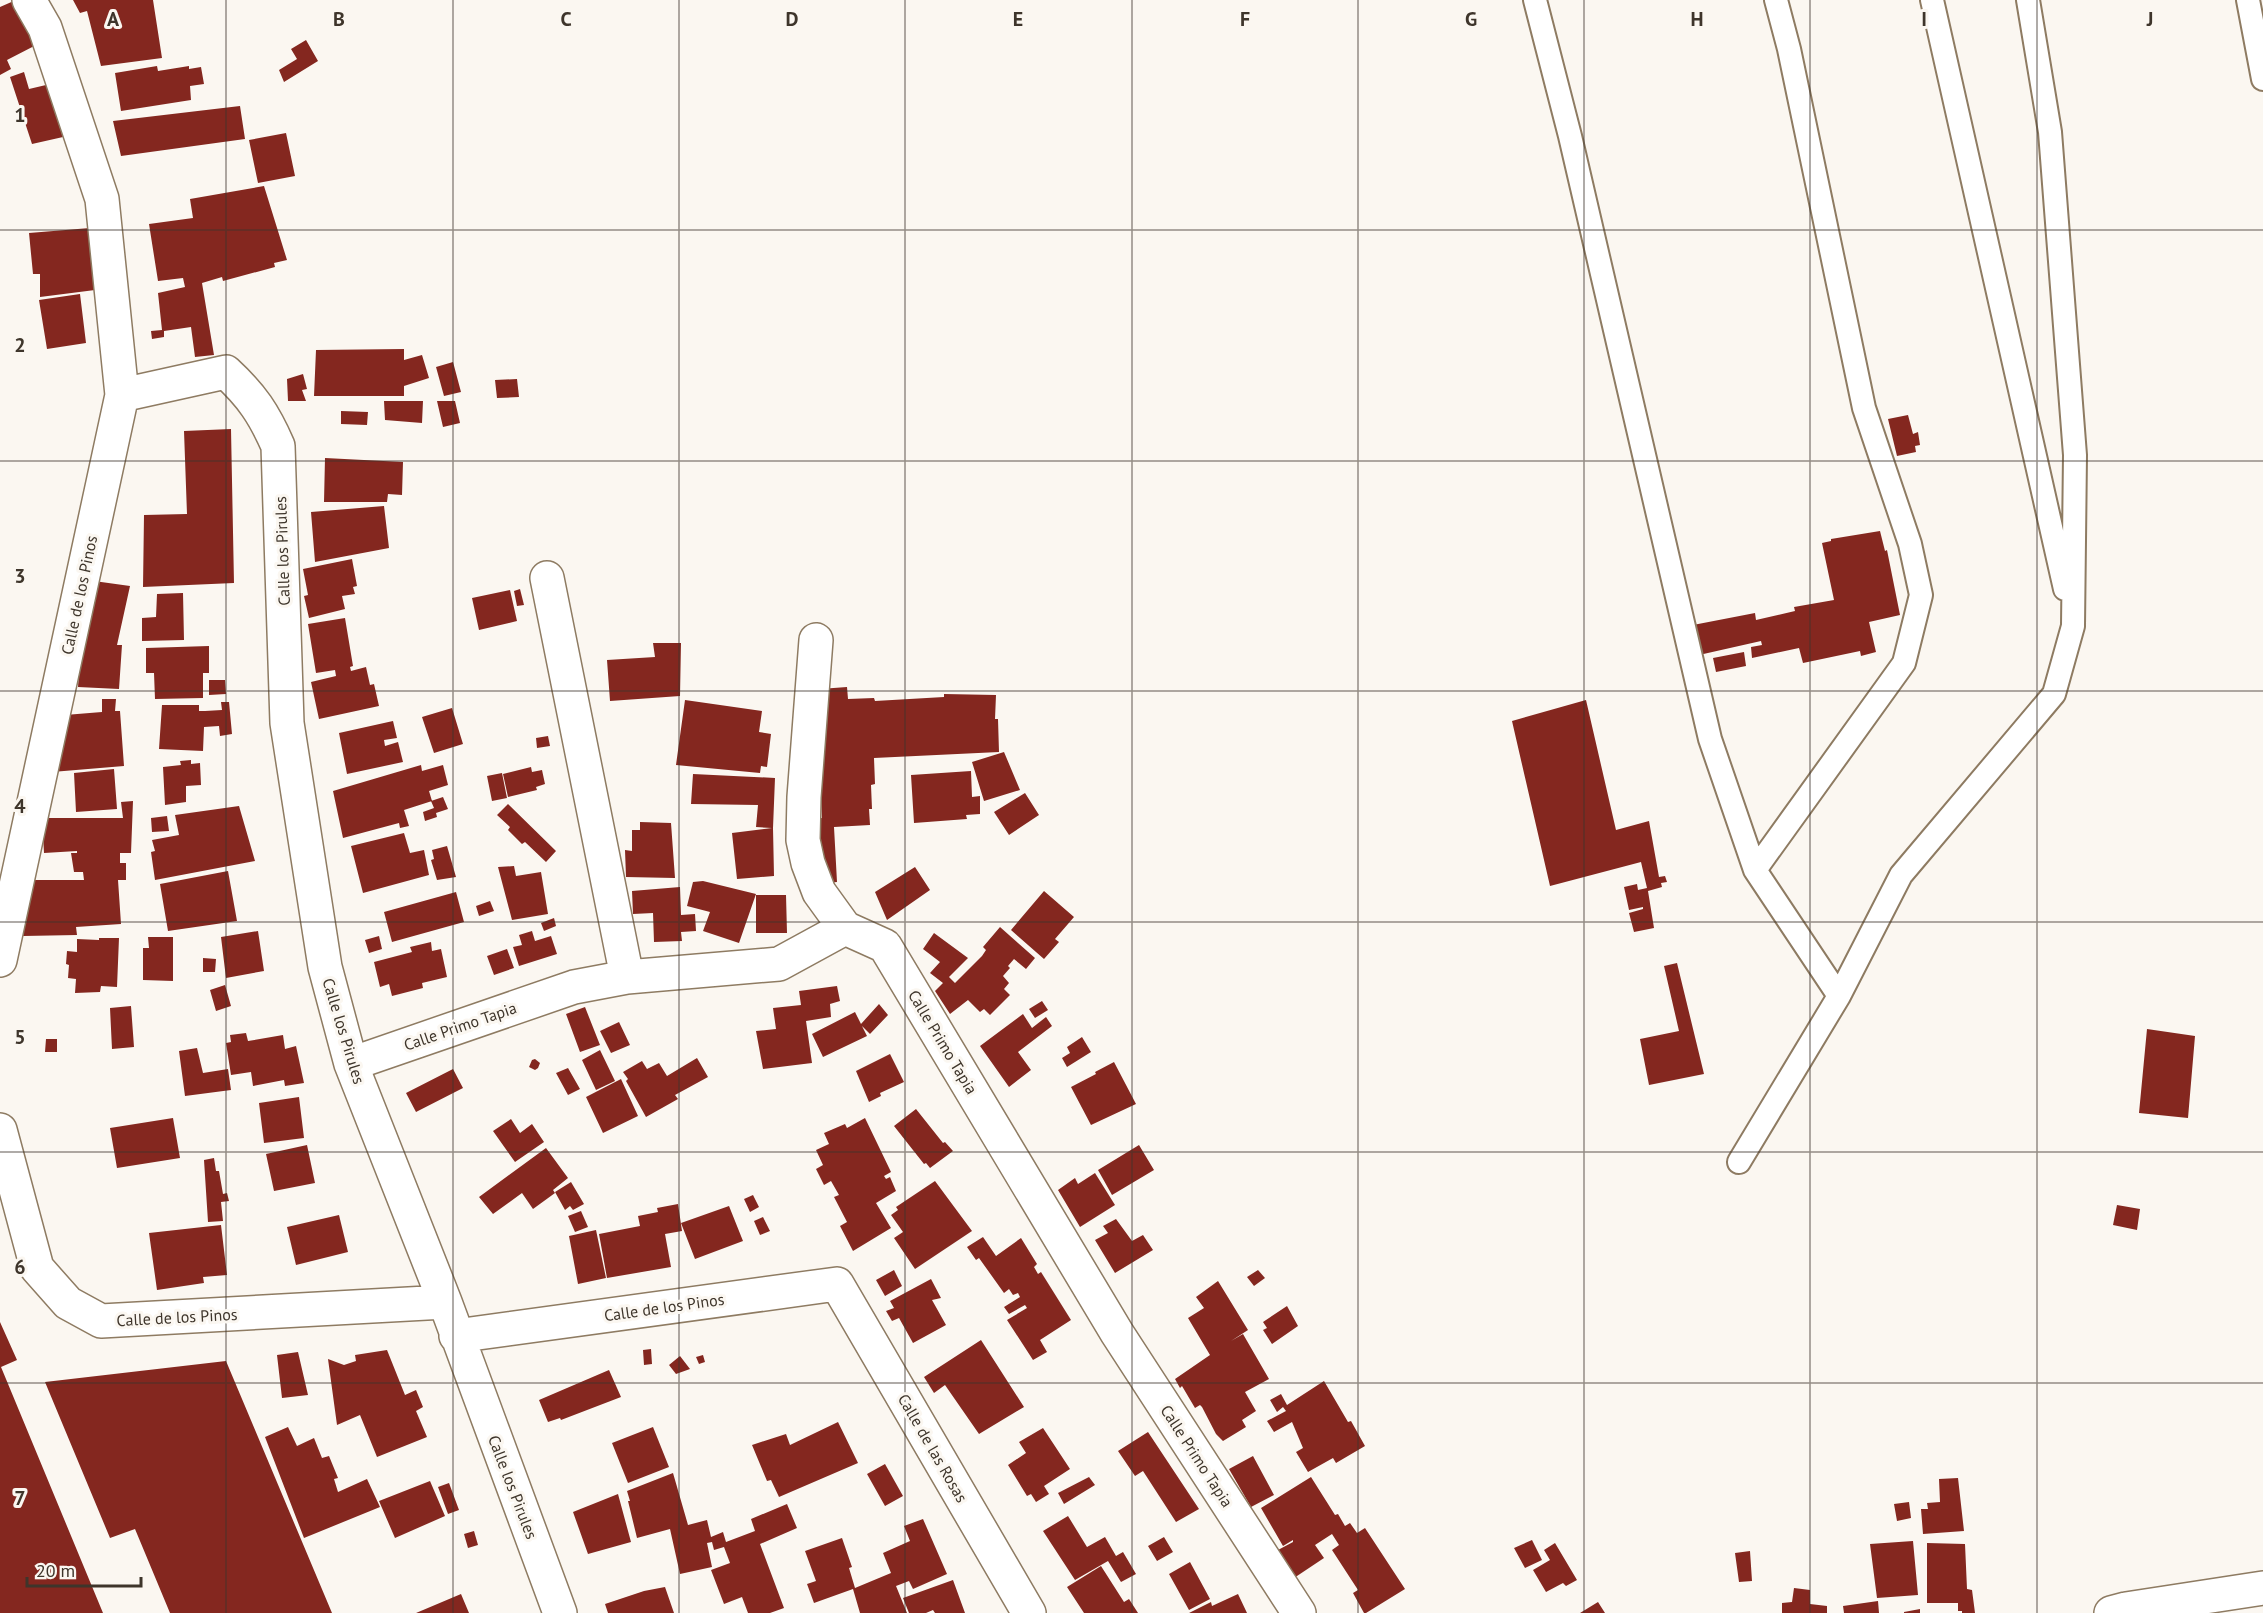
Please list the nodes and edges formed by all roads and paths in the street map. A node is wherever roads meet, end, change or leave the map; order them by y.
1 (29, 0) edge
2 (1535, 0) edge
3 (1776, 0) edge
4 (1932, 0) edge
5 (2028, 0) edge
6 (2248, 0) edge
7 (2263, 80) edge
8 (122, 396) junction
9 (547, 578) dead end
10 (2073, 626) junction
11 (816, 640) dead end
12 (1755, 870) junction
13 (844, 928) junction
14 (0, 960) edge
15 (627, 977) junction
16 (1839, 996) junction
17 (351, 1064) junction
18 (0, 1130) edge
19 (1740, 1162) dead end
20 (837, 1284) joint
21 (445, 1302) junction
22 (456, 1335) junction
23 (2263, 1588) edge
24 (560, 1613) edge
25 (1029, 1613) edge
26 (1299, 1613) edge
27 (2110, 1613) edge

1 - 8 street, Calle de los Pinos
2 - 12 lane
3 - 12 lane
4 - 10 lane
5 - 10 lane
6 - 7 lane
8 - 14 street, Calle de los Pinos
8 - 17 street, Calle los Pirules
9 - 15 street
10 - 16 lane
11 - 13 street
12 - 16 lane
13 - 15 street, Calle Primo Tapia
13 - 26 street, Calle Primo Tapia
15 - 17 street, Calle Primo Tapia
16 - 19 lane
17 - 21 street, Calle los Pirules
18 - 21 street, Calle de los Pinos
20 - 22 street, Calle de los Pinos
20 - 25 street, Calle de las Rosas
21 - 22 street, Calle los Pirules
22 - 24 street, Calle los Pirules
23 - 27 street

